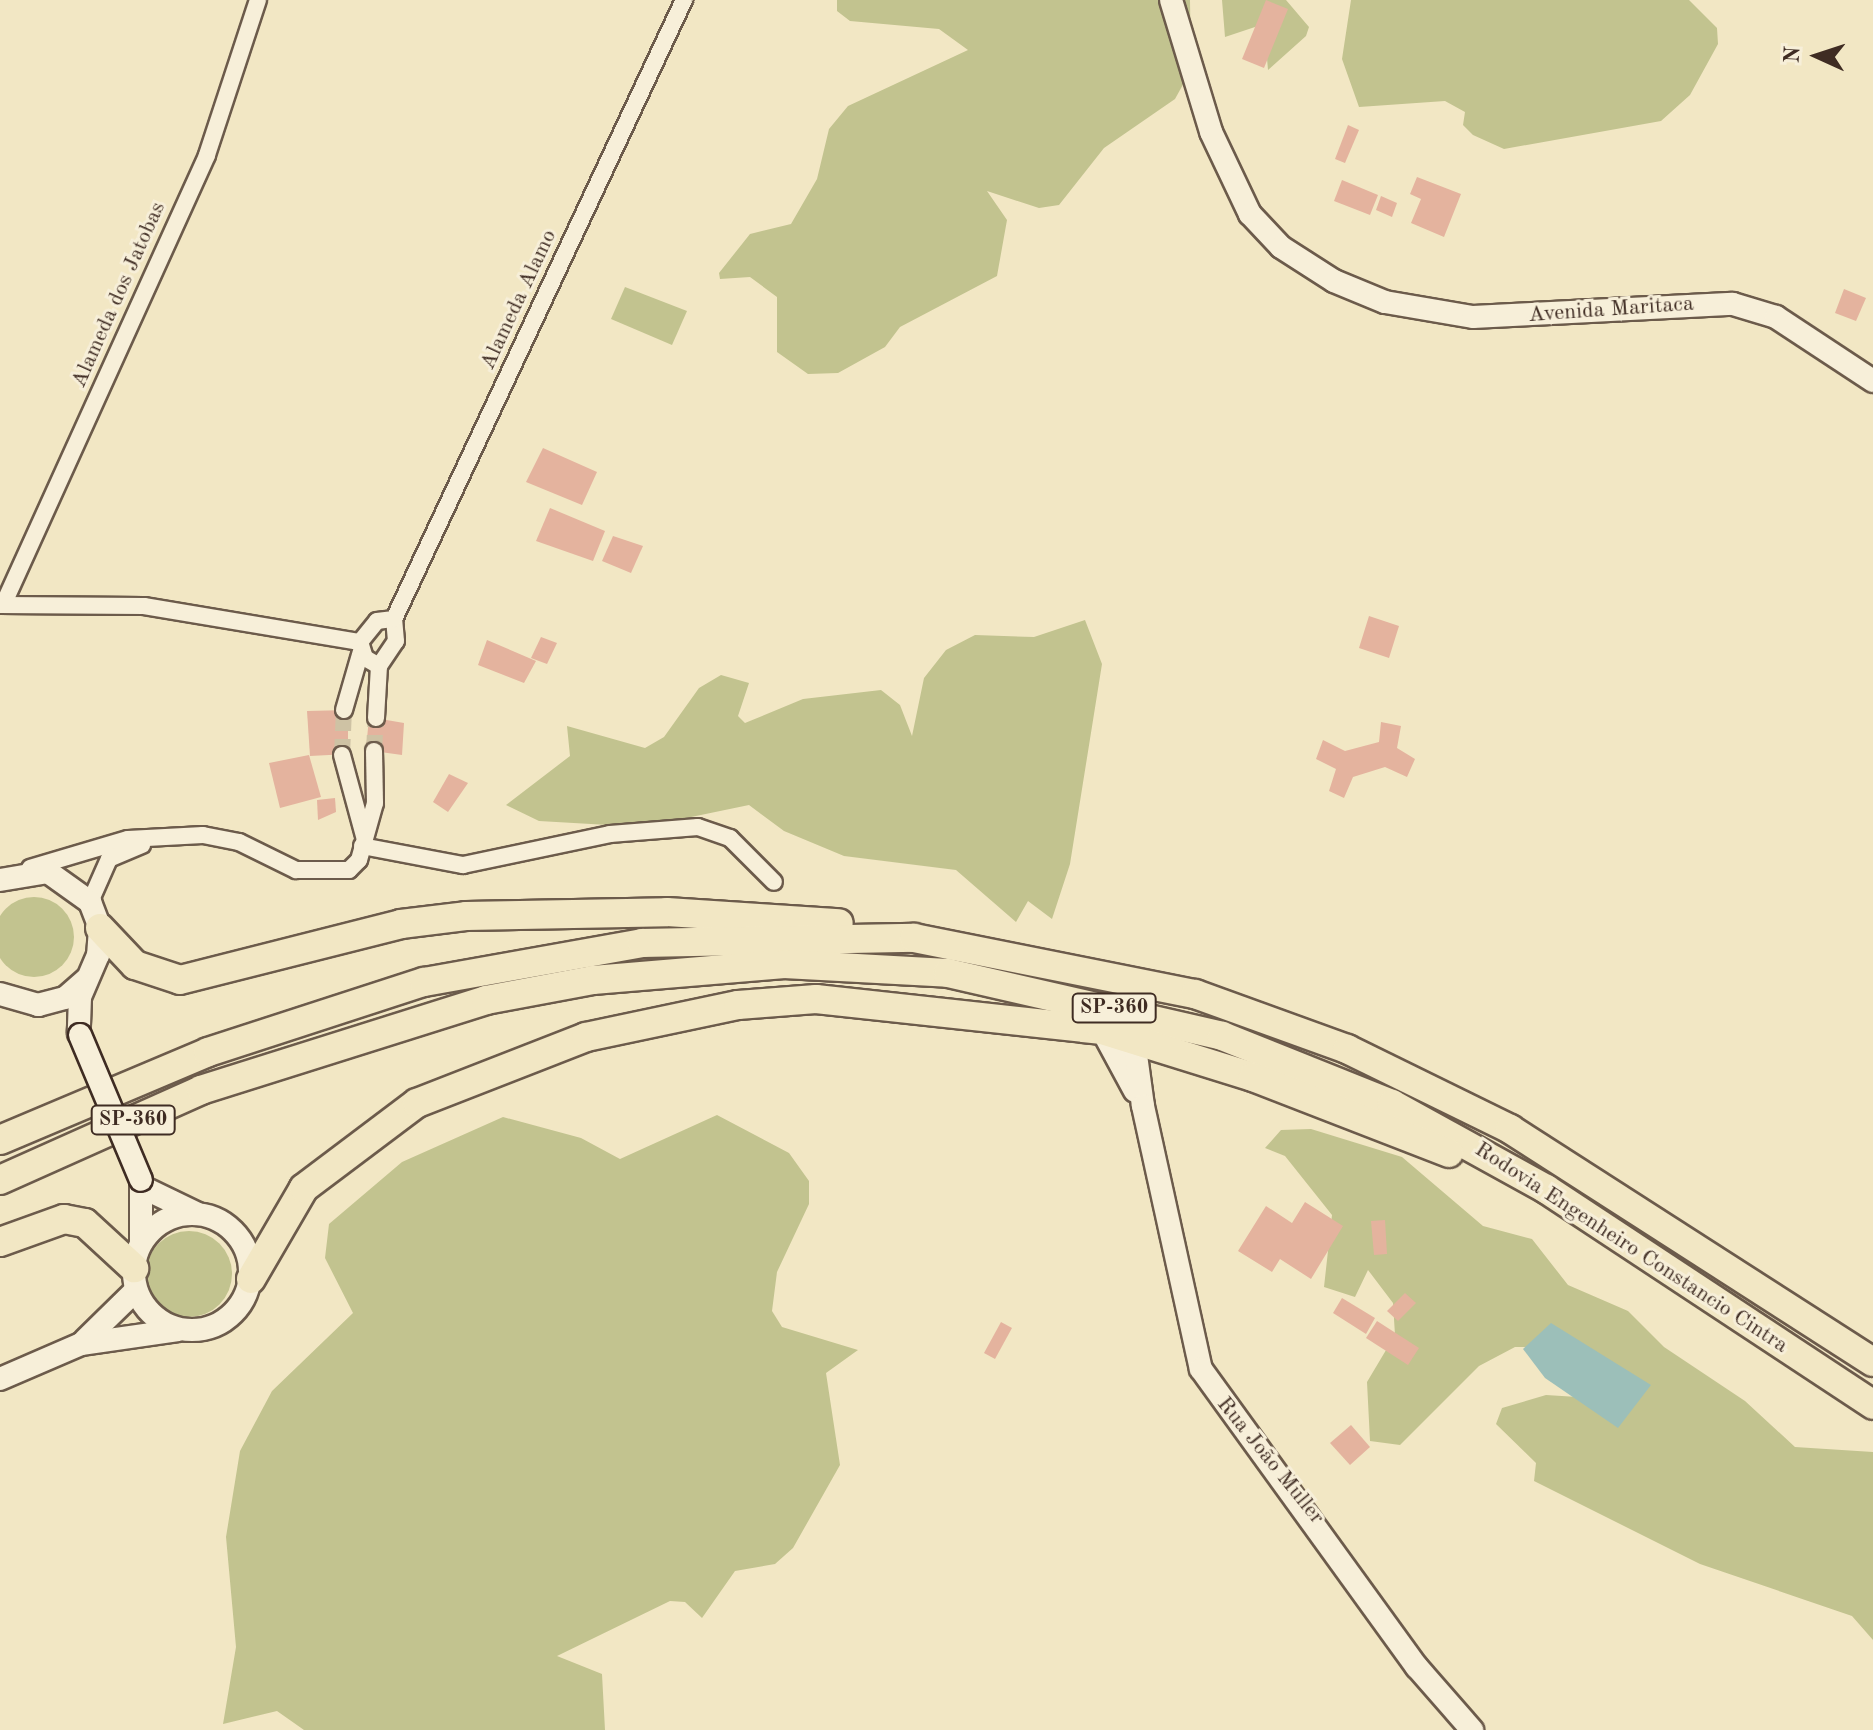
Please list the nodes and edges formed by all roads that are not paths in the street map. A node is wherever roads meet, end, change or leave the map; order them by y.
1 (258, 0) edge
2 (684, 0) edge
3 (1171, 0) edge
4 (1873, 381) edge
5 (2, 604) edge
6 (394, 619) junction
7 (361, 646) junction
8 (379, 666) junction
9 (344, 710) tunnel mouth
10 (376, 718) tunnel mouth
11 (374, 751) tunnel mouth
12 (342, 755) tunnel mouth
13 (363, 841) junction
14 (151, 842) junction
15 (22, 872) junction
16 (0, 880) edge
17 (774, 882) dead end
18 (95, 915) junction
19 (914, 938) junction
20 (86, 980) junction
21 (0, 994) edge
22 (38, 1005) junction
23 (1102, 1030) junction
24 (80, 1034) junction
25 (1143, 1041) junction
26 (1143, 1106) junction
27 (0, 1140) edge
28 (0, 1180) edge
29 (142, 1184) junction
30 (1546, 1189) junction
31 (196, 1213) junction
32 (0, 1242) edge
33 (137, 1267) junction
34 (251, 1279) junction
35 (182, 1330) junction
36 (81, 1344) junction
37 (1873, 1362) edge
38 (0, 1379) edge
39 (1873, 1405) edge
40 (1472, 1730) edge

1 - 5 street, Alameda dos Jatobas
2 - 6 street, Alameda Alamo
3 - 4 street, Avenida Maritaca
5 - 7 street
6 - 7 street
6 - 8 street, Alameda Alamo
7 - 8 street
7 - 9 street
8 - 10 street, Alameda Alamo
11 - 13 street
12 - 13 street
13 - 14 street
13 - 17 street
14 - 15 street
14 - 18 street
15 - 16 street
15 - 18 street
18 - 19 highway
18 - 20 street
19 - 27 highway, Rodovia Engenheiro Constancio Cintra / SP-360
19 - 37 highway, Rodovia Engenheiro Constancio Cintra / SP-360
20 - 22 street
20 - 24 street
21 - 22 street
22 - 24 street
23 - 25 highway
23 - 26 street
23 - 34 highway
24 - 29 street, bridge
25 - 26 street
25 - 30 highway
26 - 40 street, Rua João Muller
28 - 30 highway, Rodovia Engenheiro Constancio Cintra / SP-360
29 - 31 street
29 - 33 street
30 - 39 highway, Rodovia Engenheiro Constancio Cintra / SP-360
31 - 33 street
31 - 34 street
32 - 33 highway
33 - 35 street
33 - 36 street
34 - 35 street
35 - 36 street
36 - 38 street

